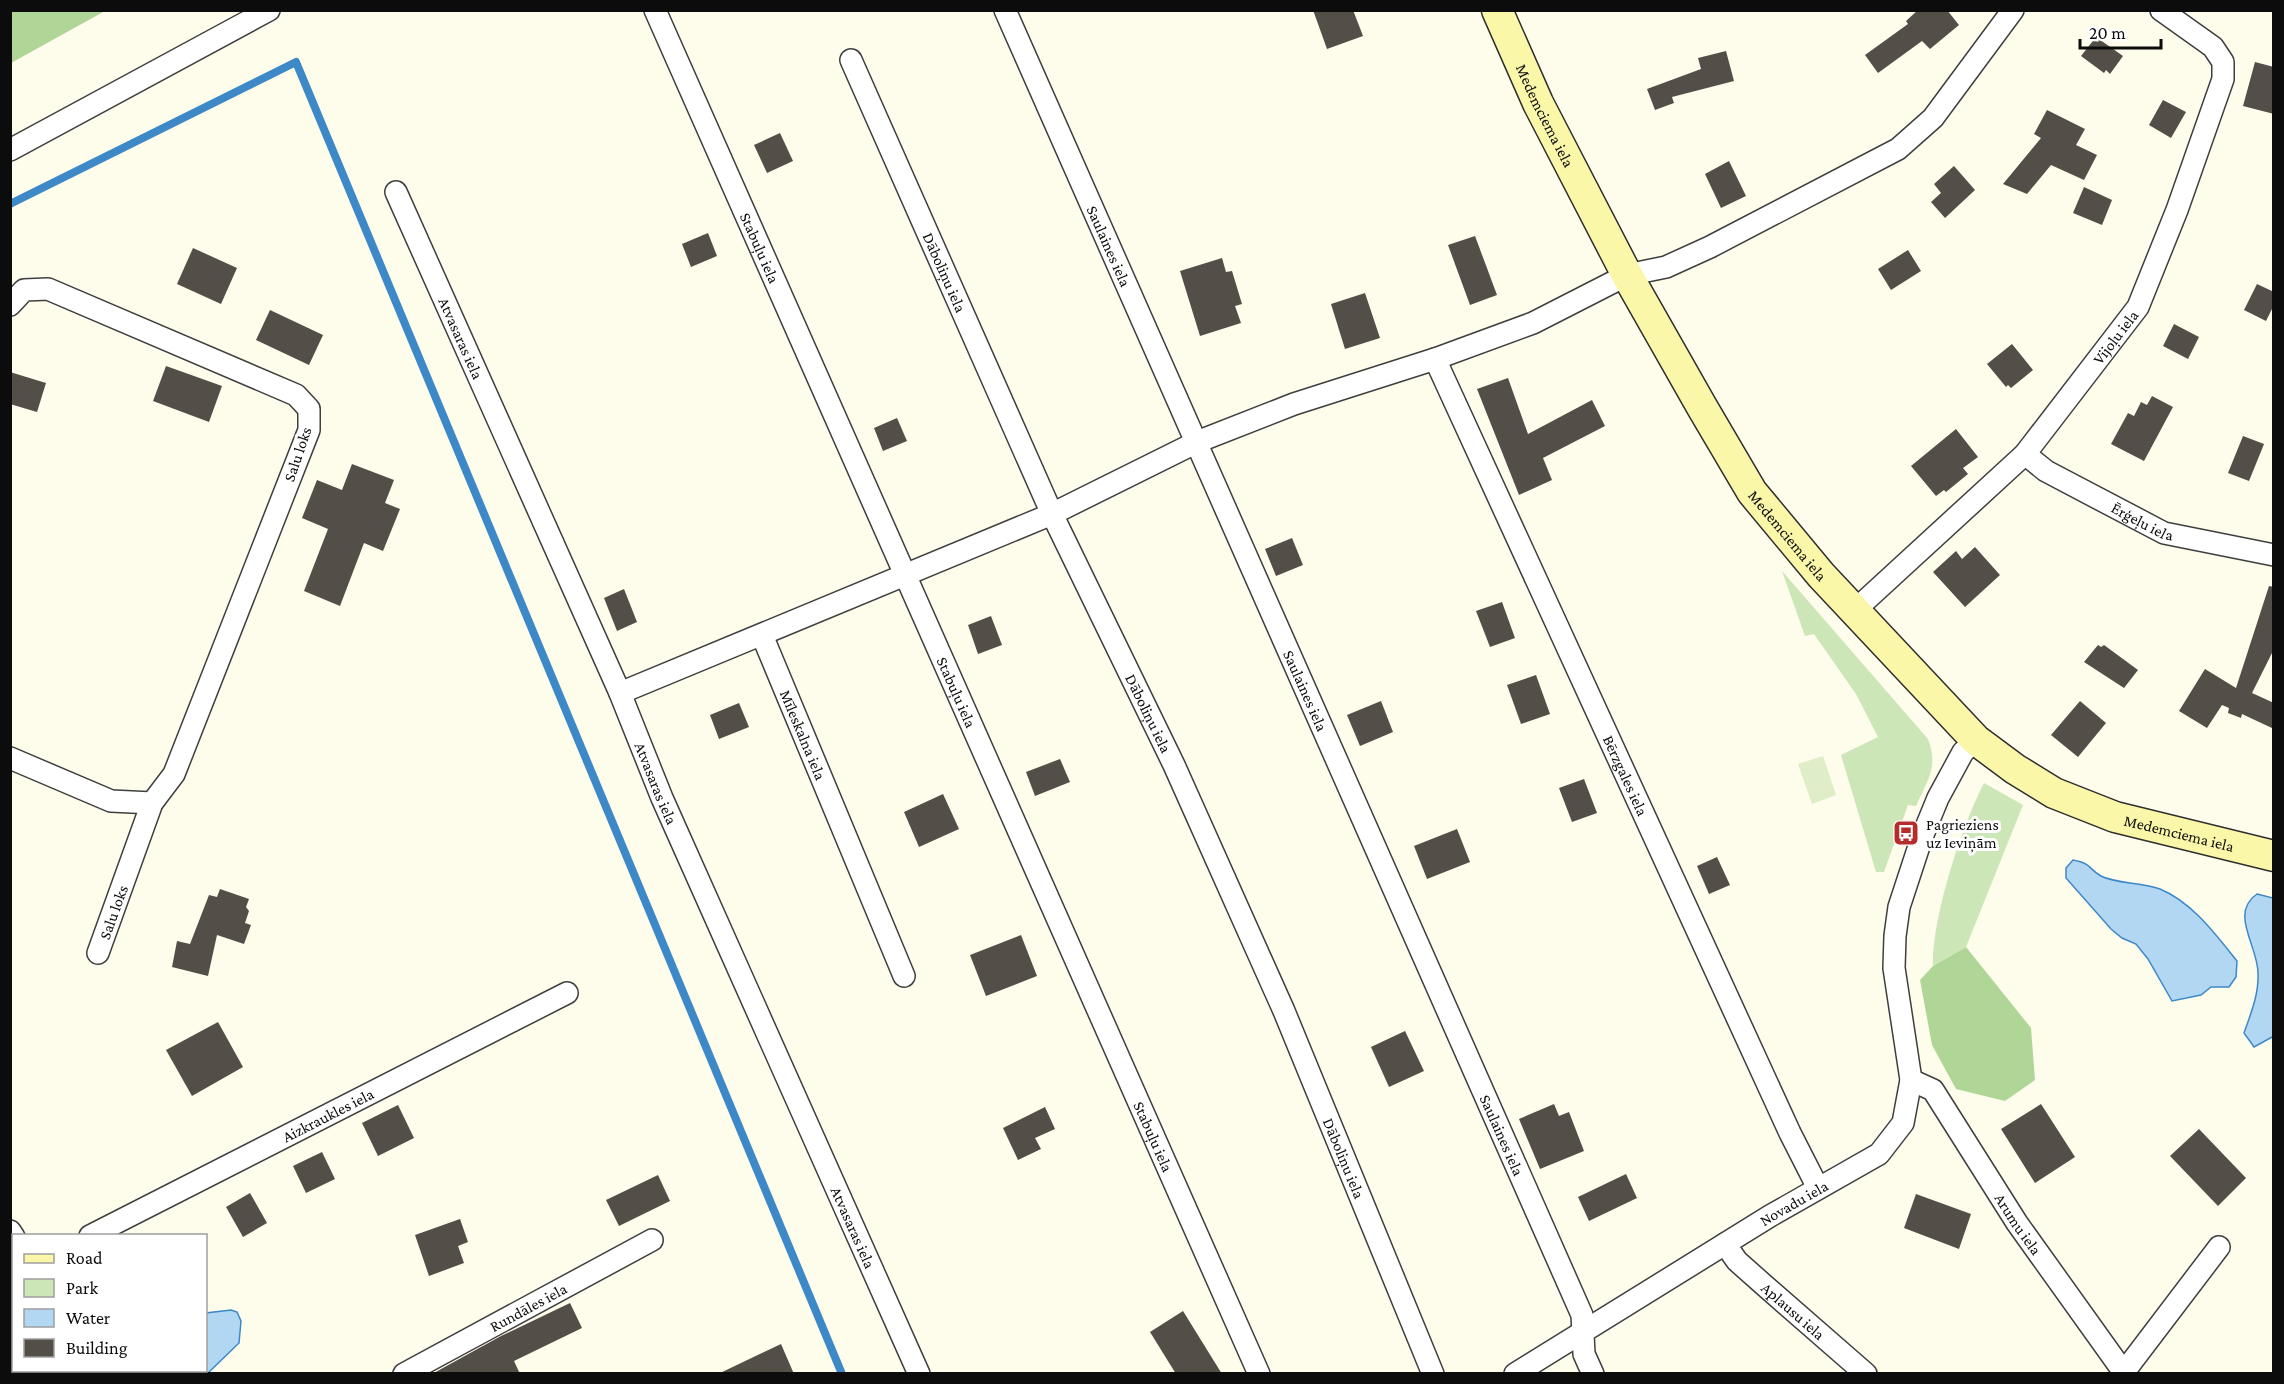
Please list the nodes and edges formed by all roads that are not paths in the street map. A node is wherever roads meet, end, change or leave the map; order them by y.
1 (269, 10) edge
2 (655, 10) edge
3 (1005, 10) edge
4 (1497, 10) edge
5 (2013, 10) edge
6 (2161, 10) edge
7 (851, 60) dead end
8 (10, 150) edge
9 (396, 192) dead end
10 (1626, 274) junction
11 (10, 305) edge
12 (1435, 359) junction
13 (1197, 442) junction
14 (2025, 454) junction
15 (1052, 514) junction
16 (2274, 555) edge
17 (906, 575) junction
18 (1854, 611) junction
19 (762, 634) junction
20 (620, 693) junction
21 (1976, 740) junction
22 (10, 758) edge
23 (152, 803) junction
24 (2274, 856) edge
25 (98, 953) dead end
26 (904, 976) dead end
27 (567, 993) dead end
28 (1911, 1080) junction
29 (1818, 1188) junction
30 (94, 1234) edge
31 (652, 1240) dead end
32 (1725, 1244) junction
33 (2219, 1247) dead end
34 (1583, 1331) junction
35 (2124, 1373) edge
36 (404, 1374) edge
37 (919, 1374) edge
38 (1259, 1374) edge
39 (1433, 1374) edge
40 (1515, 1374) edge
41 (1593, 1374) edge
42 (1866, 1374) edge

1 - 8 street
2 - 17 street, Stabuļu iela
3 - 13 street, Saulaines iela
4 - 10 street, Medemciema iela
5 - 10 street
6 - 14 street, Vijoļu iela
7 - 15 street, Dāboliņu iela
9 - 20 street, Atvasaras iela
10 - 12 street
10 - 18 street, Medemciema iela
11 - 23 street, Salu loks
12 - 13 street
12 - 29 street, Bērzgales iela
13 - 15 street
13 - 34 street, Saulaines iela
14 - 16 street, Ērģeļu iela
14 - 18 street, Vijoļu iela
15 - 17 street
15 - 39 street, Dāboliņu iela
17 - 19 street
17 - 38 street, Stabuļu iela
18 - 21 street, Medemciema iela
19 - 20 street
19 - 26 street, Mīleskalna iela
20 - 37 street, Atvasaras iela
21 - 24 street, Medemciema iela
21 - 28 street, Novadu iela
22 - 23 street
23 - 25 street, Salu loks
27 - 30 street, Aizkraukles iela
28 - 29 street, Novadu iela
28 - 35 street, Arumu iela
29 - 32 street, Novadu iela
31 - 36 street, Rundāles iela
32 - 34 street, Novadu iela
32 - 42 street, Aplausu iela
33 - 35 street
34 - 40 street, Novadu iela
34 - 41 street, Saulaines iela

